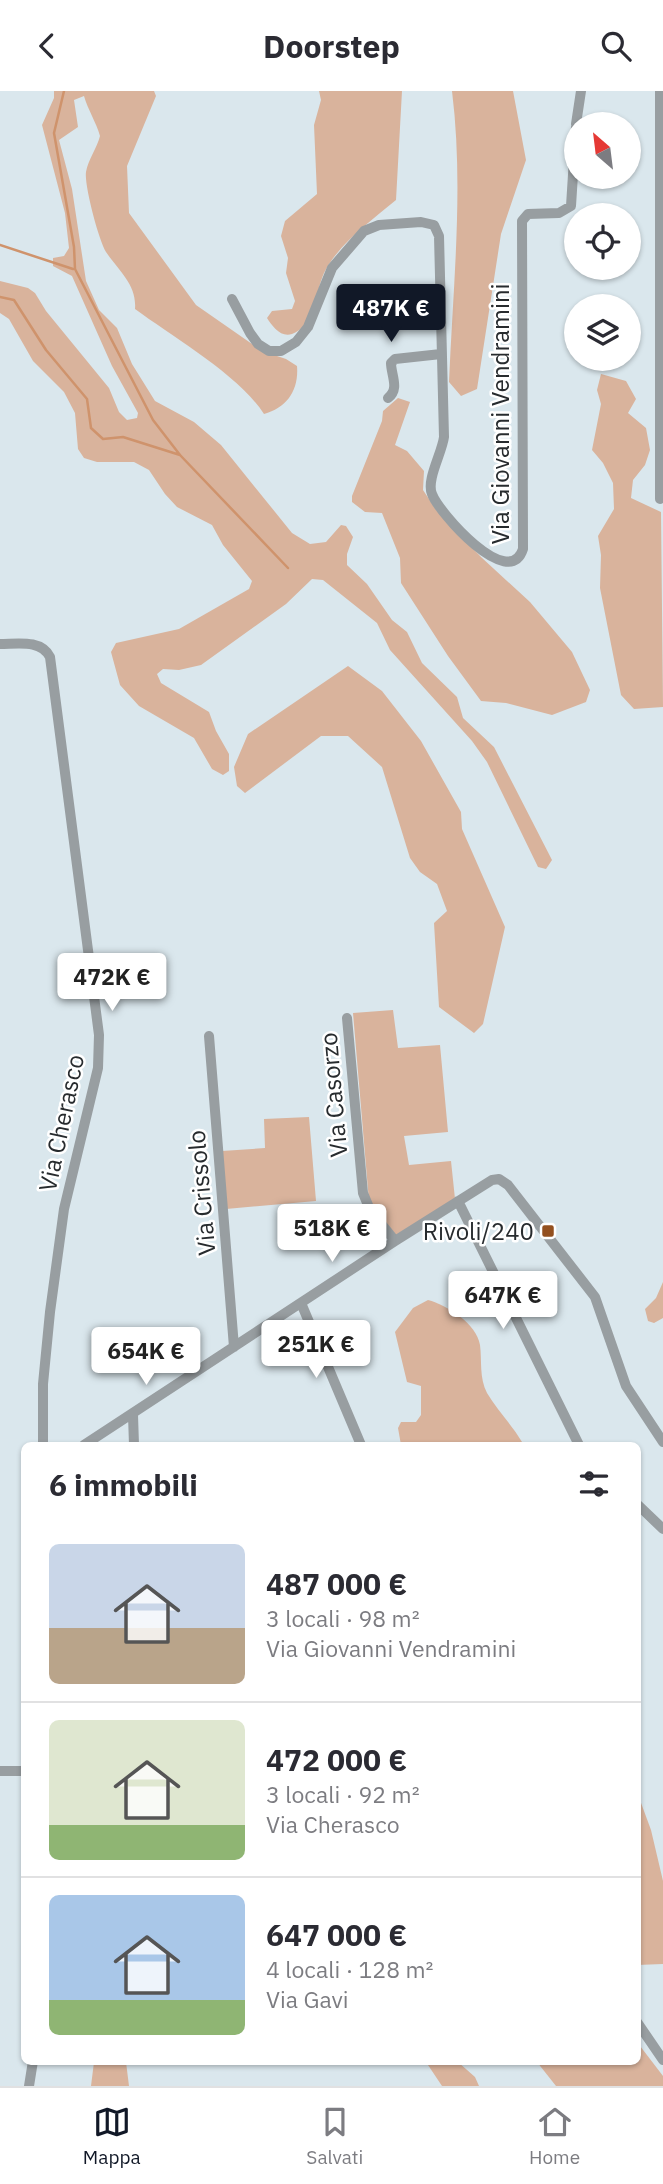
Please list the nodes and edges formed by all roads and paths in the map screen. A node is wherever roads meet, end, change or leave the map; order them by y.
1 (581, 91) edge
2 (660, 91) edge
3 (578, 112) edge
4 (572, 189) edge
5 (232, 299) dead end
6 (441, 354) junction
7 (388, 398) dead end
8 (660, 499) dead end
9 (0, 644) edge
10 (347, 1018) dead end
11 (209, 1036) dead end
12 (458, 1201) junction
13 (395, 1241) junction
14 (301, 1303) junction
15 (234, 1347) junction
16 (133, 1415) junction
17 (43, 1442) edge
18 (89, 1442) edge
19 (134, 1442) edge
20 (360, 1442) edge
21 (578, 1442) edge
22 (663, 1442) edge
23 (641, 1508) edge
24 (663, 1529) edge
25 (0, 1771) edge
26 (21, 1771) edge
27 (641, 2028) edge
28 (663, 2060) edge
29 (32, 2065) edge
30 (29, 2086) edge

1 - 3 street, Via Giovanni Vendramini
2 - 8 street
4 - 6 street, Via Giovanni Vendramini
5 - 6 street, Via Giovanni Vendramini
6 - 7 street
9 - 17 street, Via Cherasco
10 - 13 street, Via Casorzo
11 - 15 street, Via Crissolo
12 - 13 street
12 - 21 street
12 - 22 street
13 - 14 street
14 - 15 street
14 - 20 street
15 - 16 street
16 - 18 street
16 - 19 street
23 - 24 street
25 - 26 street
27 - 28 street
29 - 30 street

